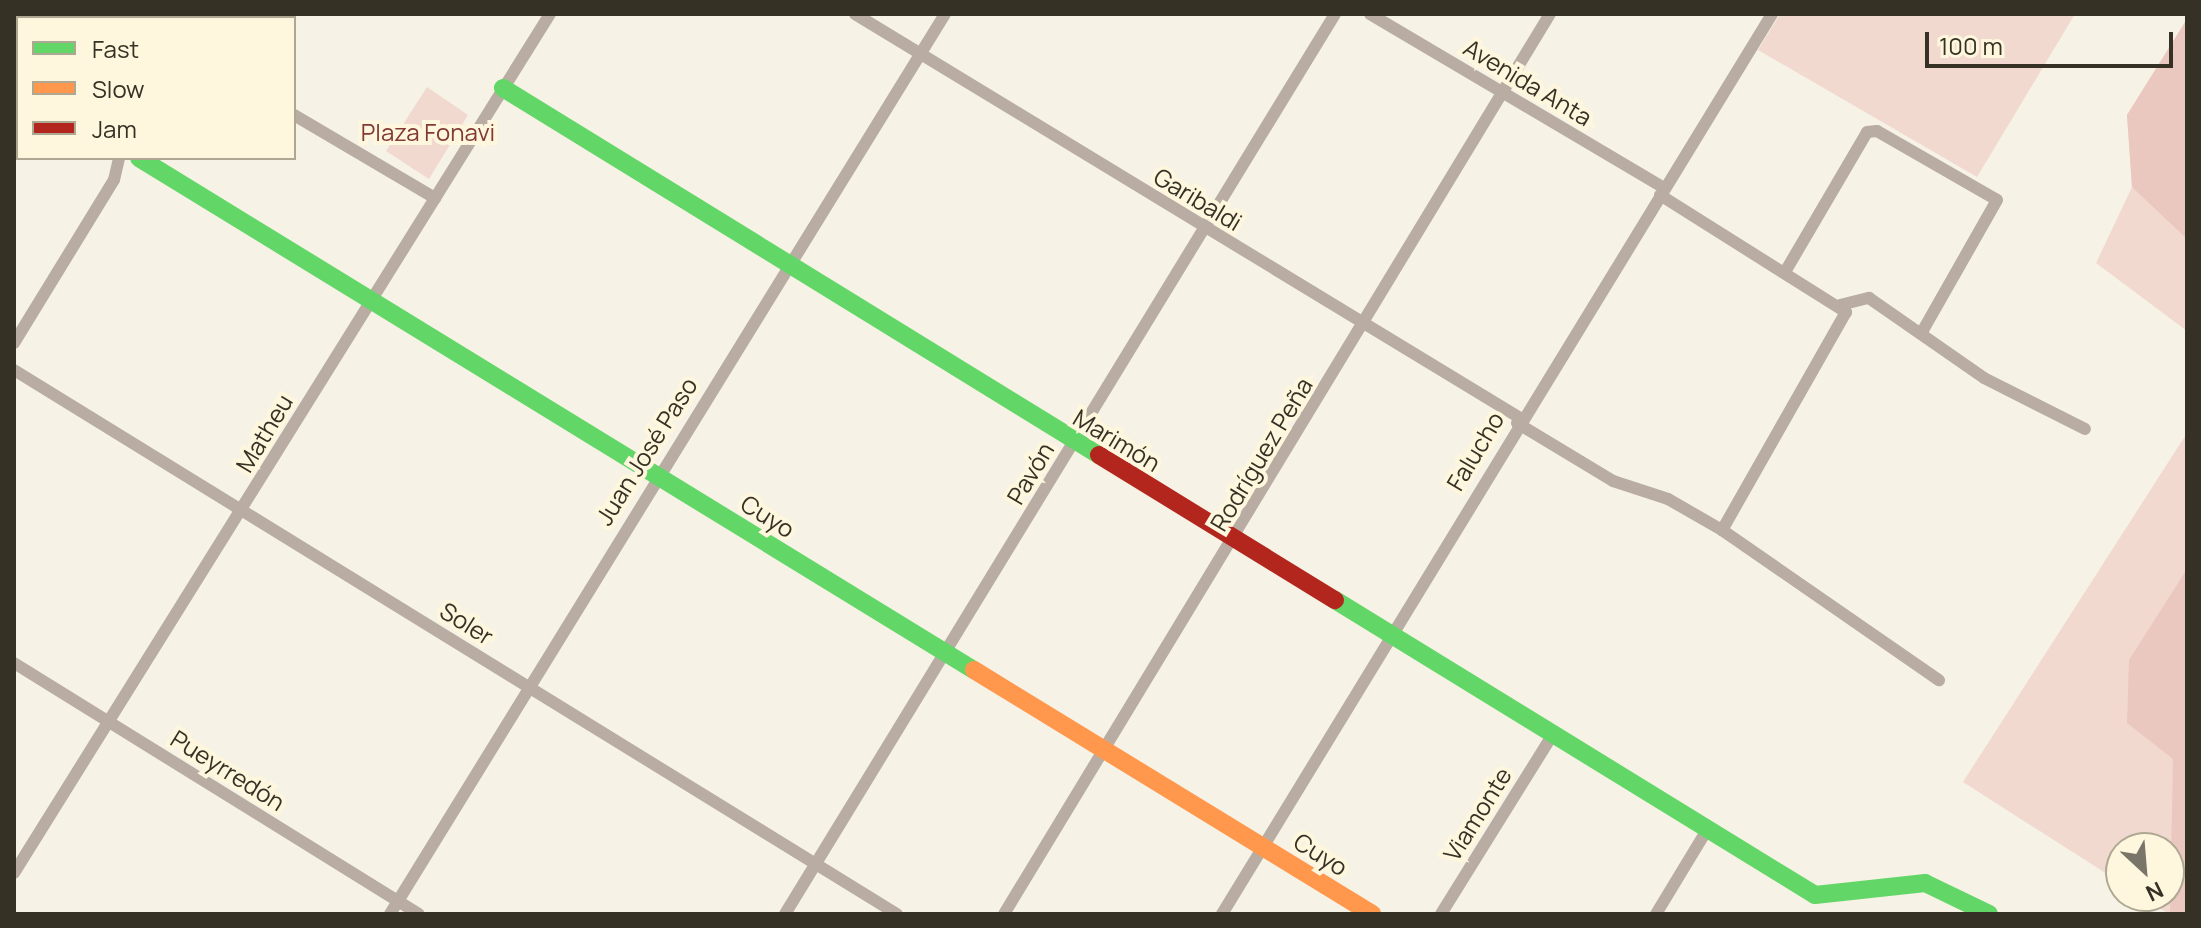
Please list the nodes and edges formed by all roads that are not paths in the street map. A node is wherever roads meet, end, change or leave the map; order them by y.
1 (550, 14) edge
2 (855, 14) edge
3 (945, 14) edge
4 (1335, 14) edge
5 (1370, 14) edge
6 (1550, 14) edge
7 (1772, 14) edge
8 (920, 55) junction
9 (503, 88) junction
10 (1502, 92) junction
11 (296, 116) edge
12 (119, 160) edge
13 (142, 160) edge
14 (1662, 192) junction
15 (435, 198) junction
16 (1205, 229) junction
17 (788, 265) junction
18 (1785, 272) junction
19 (372, 299) junction
20 (1840, 305) junction
21 (1363, 325) junction
22 (1921, 334) junction
23 (14, 343) edge
24 (14, 370) edge
25 (1518, 421) junction
26 (2085, 429) dead end
27 (1074, 442) junction
28 (656, 475) junction
29 (243, 510) junction
30 (1722, 530) junction
31 (1236, 540) junction
32 (1388, 638) junction
33 (946, 654) junction
34 (14, 663) edge
35 (1939, 680) dead end
36 (527, 686) junction
37 (109, 722) junction
38 (1551, 737) junction
39 (1104, 752) junction
40 (1705, 833) junction
41 (1264, 847) junction
42 (817, 865) junction
43 (14, 873) edge
44 (398, 901) junction
45 (390, 914) edge
46 (419, 914) edge
47 (785, 914) edge
48 (897, 914) edge
49 (1004, 914) edge
50 (1222, 914) edge
51 (1372, 914) edge
52 (1441, 914) edge
53 (1656, 914) edge
54 (1989, 914) edge

1 - 9 street, Matheu
2 - 8 street, Garibaldi
3 - 8 street, Juan José Paso
4 - 16 street, Pavón
5 - 10 street, Avenida Anta
6 - 10 street, Rodríguez Peña
7 - 14 street, Falucho
8 - 16 street, Garibaldi
8 - 17 street, Juan José Paso
9 - 15 street, Matheu
9 - 17 street, Marimón
10 - 14 street, Avenida Anta
10 - 21 street, Rodríguez Peña
11 - 15 street
12 - 23 street
13 - 19 street, Cuyo
14 - 18 street, Avenida Anta
14 - 25 street, Falucho
15 - 19 street, Matheu
16 - 21 street, Garibaldi
16 - 27 street, Pavón
17 - 27 street, Marimón
17 - 28 street, Juan José Paso
18 - 20 street, Avenida Anta
18 - 22 street
19 - 28 street, Cuyo
19 - 29 street, Matheu
20 - 22 street
20 - 30 street
21 - 25 street, Garibaldi
21 - 31 street, Rodríguez Peña
22 - 26 street
24 - 29 street, Soler
25 - 30 street, Garibaldi
25 - 32 street, Falucho
27 - 31 street, Marimón
27 - 33 street, Pavón
28 - 33 street, Cuyo
28 - 36 street, Juan José Paso
29 - 36 street, Soler
29 - 37 street, Matheu
30 - 35 street, Garibaldi
31 - 32 street, Marimón
31 - 39 street, Rodríguez Peña
32 - 38 street, Marimón
32 - 41 street, Falucho
33 - 39 street, Cuyo
33 - 42 street, Pavón
34 - 37 street, Pueyrredón
36 - 42 street, Soler
36 - 44 street, Juan José Paso
37 - 43 street, Matheu
37 - 44 street, Pueyrredón
38 - 40 street, Marimón
38 - 52 street, Viamonte
39 - 41 street, Cuyo
39 - 49 street, Rodríguez Peña
40 - 53 street
40 - 54 street, Marimón
41 - 50 street, Falucho
41 - 51 street, Cuyo
42 - 47 street, Pavón
42 - 48 street, Soler
44 - 45 street, Juan José Paso
44 - 46 street, Pueyrredón

